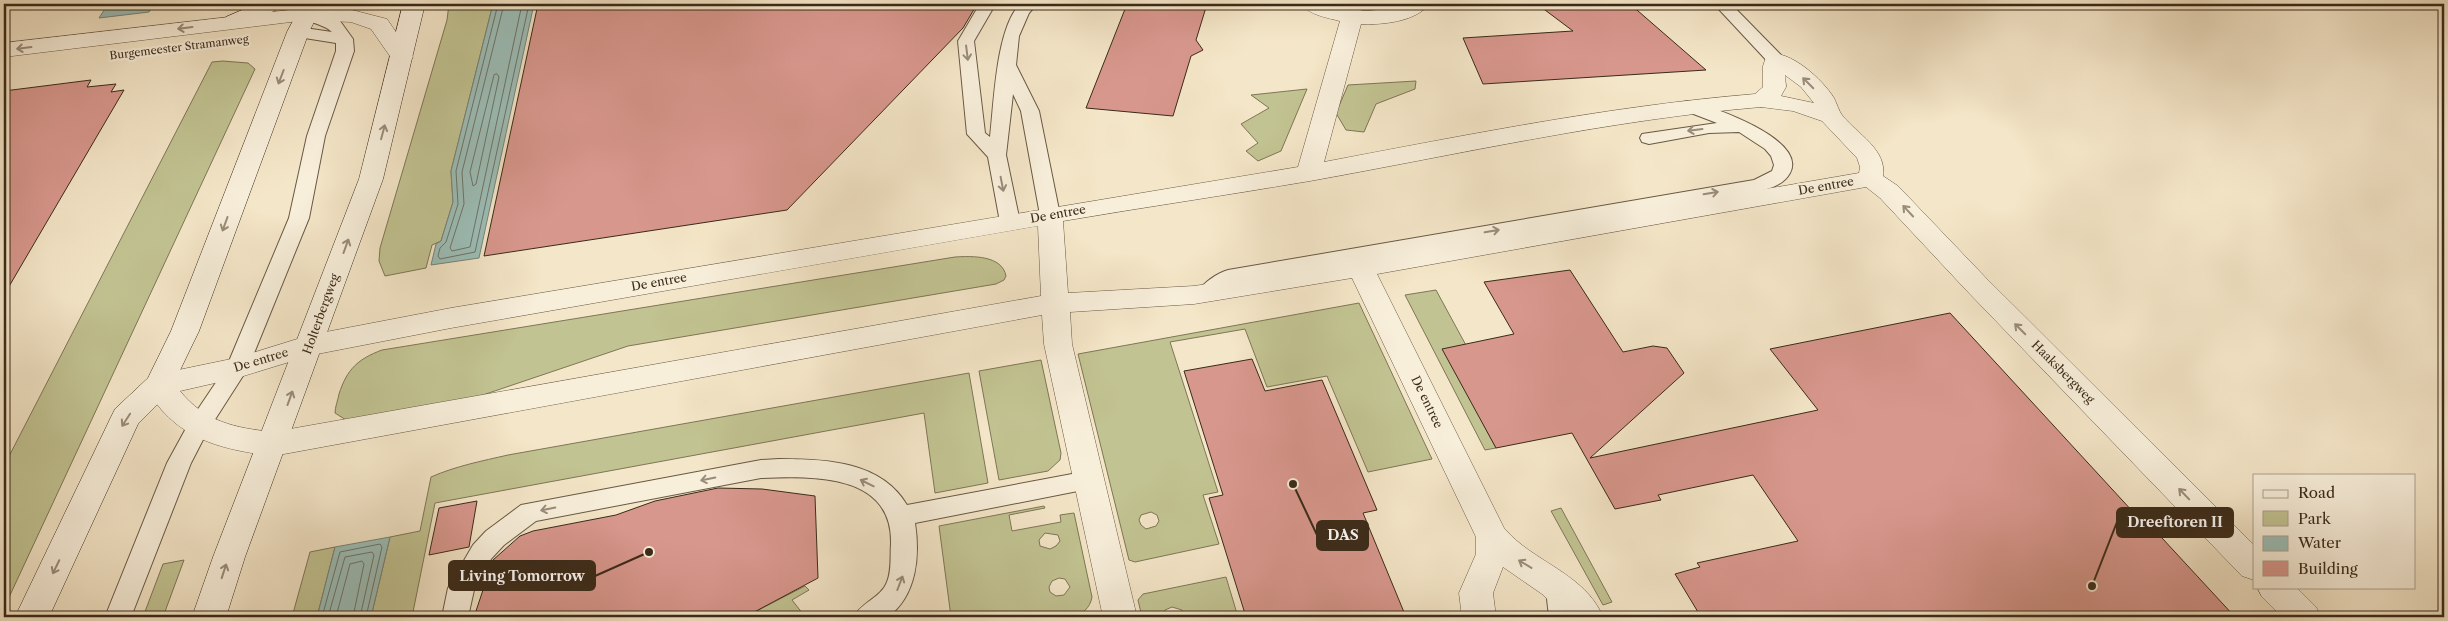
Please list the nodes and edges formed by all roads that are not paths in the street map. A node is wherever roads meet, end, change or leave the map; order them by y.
1 (272, 4) edge
2 (380, 4) edge
3 (414, 4) edge
4 (1029, 4) edge
5 (1312, 4) edge
6 (1418, 4) edge
7 (1722, 4) edge
8 (984, 10) dead end
9 (306, 16) edge
10 (1352, 17) junction
11 (234, 22) junction
12 (343, 26) junction
13 (4, 50) edge
14 (402, 57) junction
15 (1775, 59) junction
16 (1009, 67) junction
17 (4, 69) edge
18 (1762, 100) junction
19 (1689, 106) junction
20 (1830, 116) junction
21 (1741, 128) junction
22 (1649, 138) dead end
23 (997, 155) junction
24 (1309, 173) junction
25 (1870, 178) junction
26 (1050, 215) junction
27 (1010, 222) junction
28 (1360, 267) junction
29 (1207, 293) junction
30 (1055, 303) junction
31 (310, 345) junction
32 (237, 368) junction
33 (159, 385) junction
34 (198, 427) junction
35 (273, 444) junction
36 (1088, 480) junction
37 (901, 516) junction
38 (1492, 537) junction
39 (2253, 565) edge
40 (2275, 588) edge
41 (1560, 603) edge
42 (1482, 615) edge
43 (32, 617) edge
44 (118, 617) edge
45 (209, 617) edge
46 (455, 617) edge
47 (868, 617) edge
48 (1120, 617) edge
49 (1586, 617) edge
50 (2304, 617) edge

1 - 11 street
2 - 12 street, Burgemeester Stramanweg
3 - 14 street, Holterbergweg
4 - 16 lane
5 - 10 street
6 - 10 street
7 - 15 lane
8 -> 23 lane
9 - 11 street, Burgemeester Stramanweg
9 - 12 street, Burgemeester Stramanweg
9 - 17 street, Burgemeester Stramanweg
9 -> 33 street
10 - 24 street
11 -> 13 street, Burgemeester Stramanweg
12 - 14 street
12 - 32 lane
31 -> 14 street, Holterbergweg
15 - 18 street
20 -> 15 street
16 - 23 lane
16 - 26 lane
18 - 19 street, De entree
18 - 20 street, De entree
19 - 21 lane
19 - 24 street, De entree
20 - 25 street, De entree
21 -> 22 lane
29 -> 21 lane
23 -> 27 lane
24 - 26 street, De entree
25 - 28 street, De entree
39 -> 25 street, Haaksbergweg
26 - 27 street, De entree
26 - 30 street
27 - 31 street, De entree
28 - 29 street, De entree
28 - 38 street, De entree
29 - 30 street, De entree
30 - 35 street, De entree
30 - 36 street
31 - 32 street, De entree
35 -> 31 street, Holterbergweg
32 - 33 street, De entree
32 - 34 lane
33 - 34 street, De entree
33 -> 43 street
34 - 35 street, De entree
34 - 44 lane
45 -> 35 street, Holterbergweg
36 - 37 lane
36 - 48 street
37 -> 46 lane
47 -> 37 lane
41 -> 38 street, De entree
38 - 42 street
40 - 50 street
41 - 49 street, De entree

